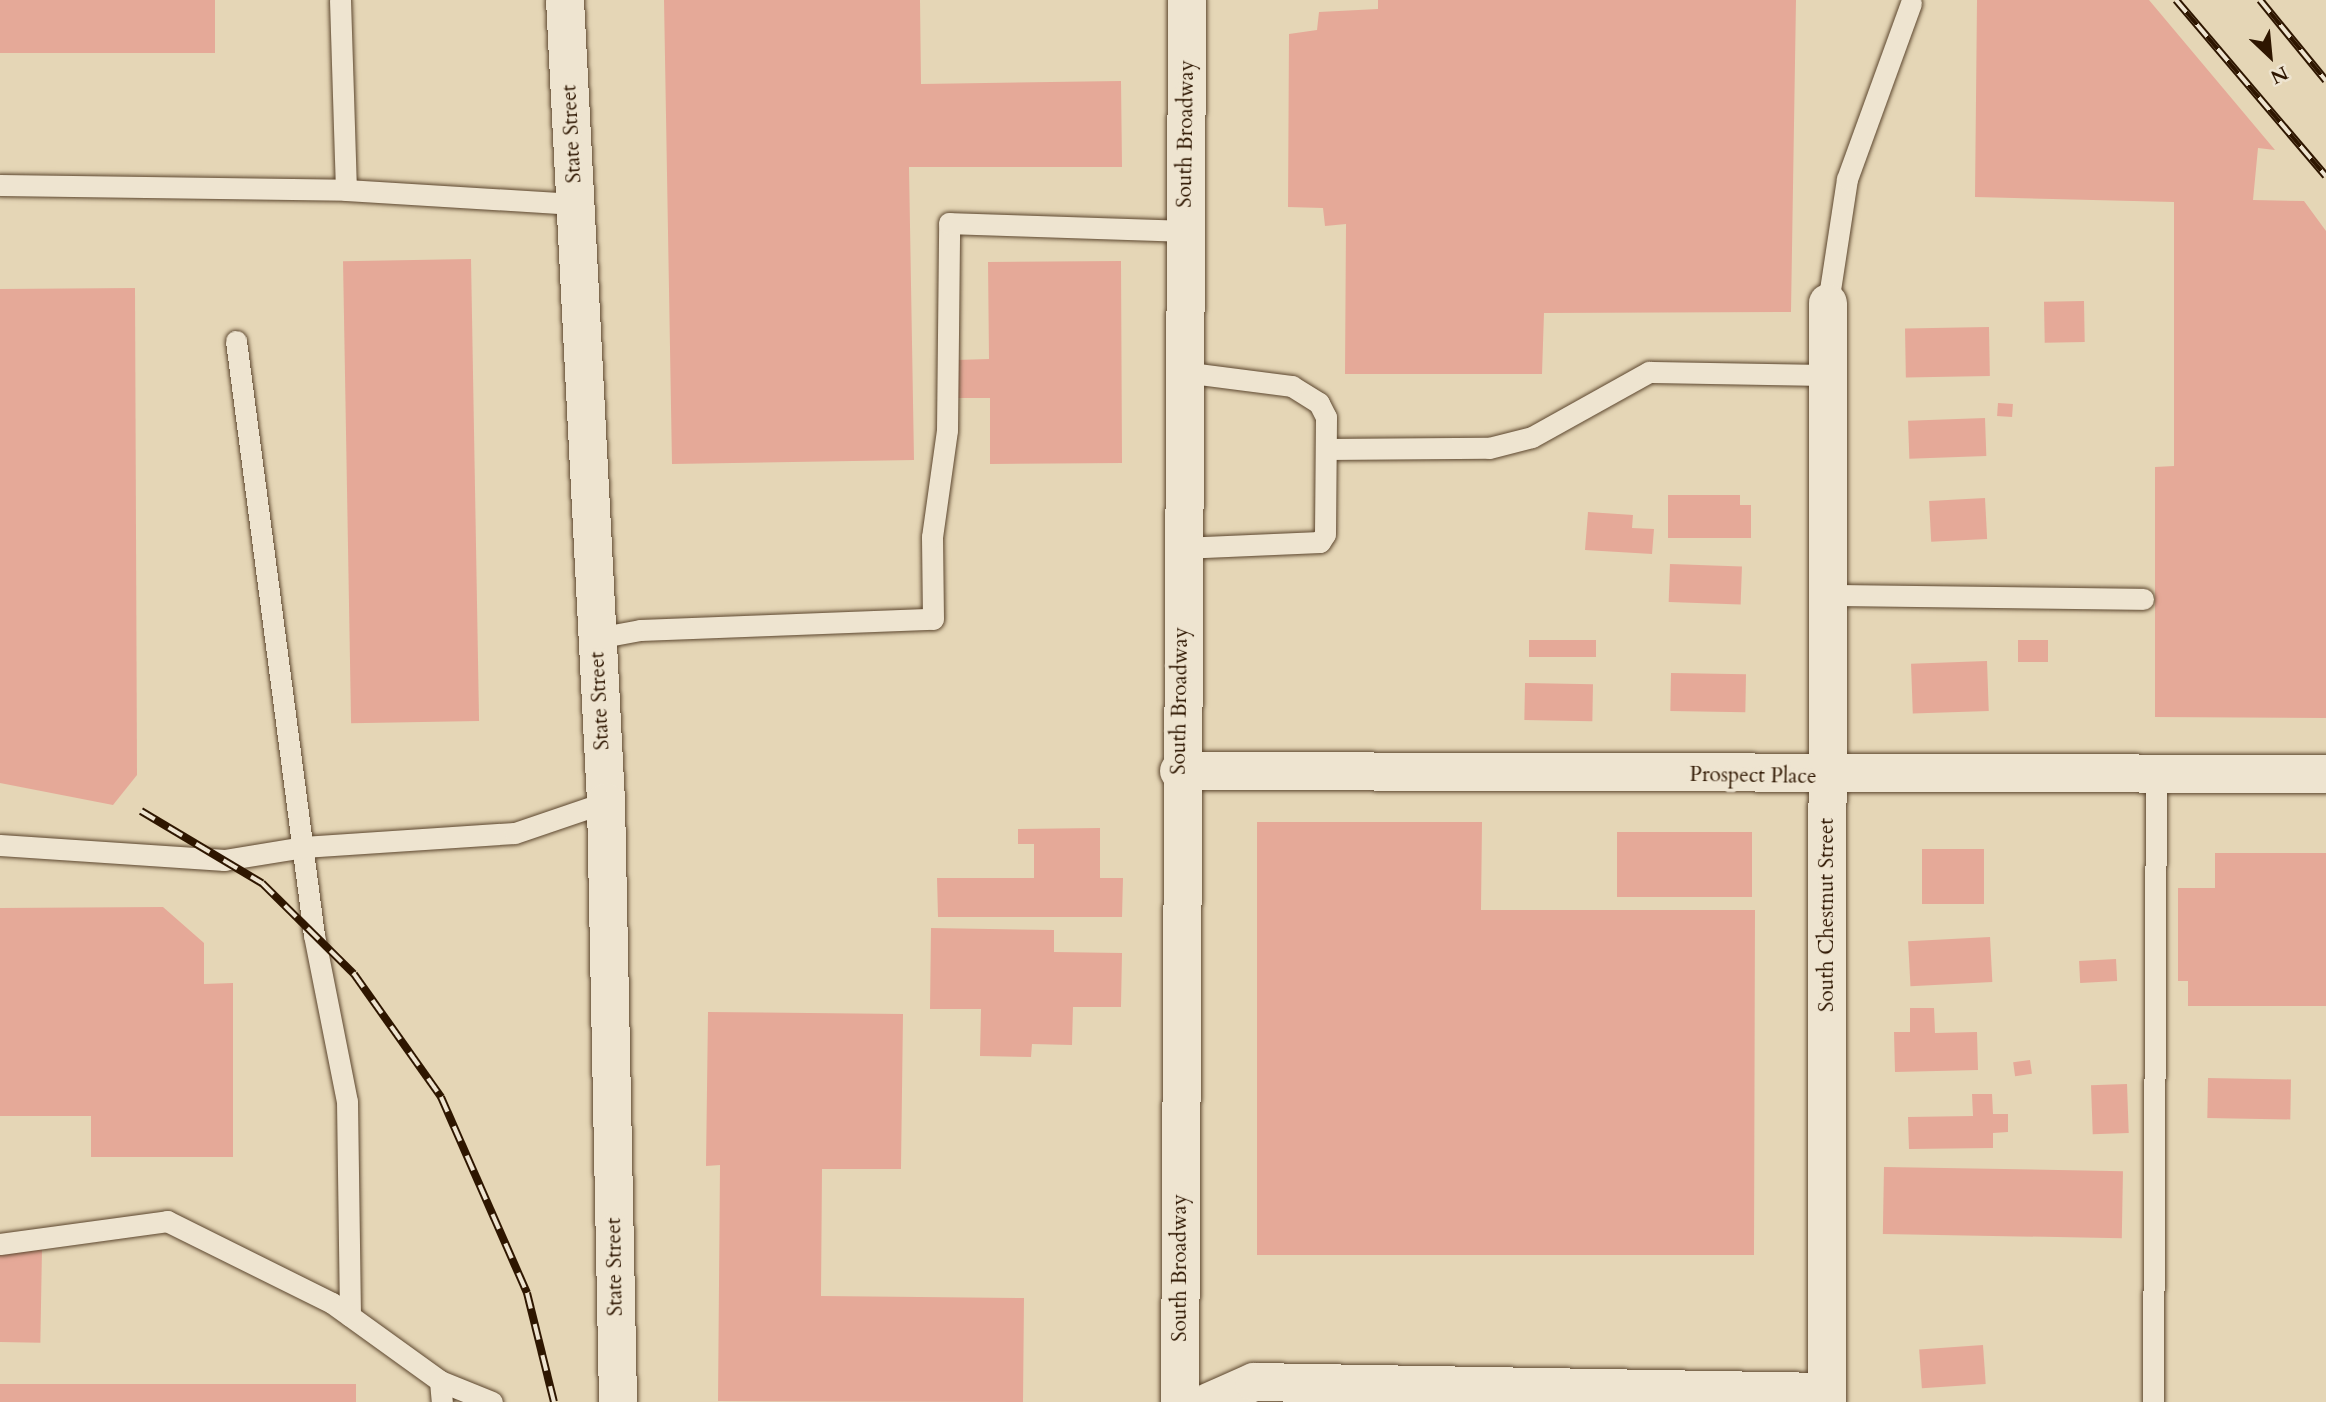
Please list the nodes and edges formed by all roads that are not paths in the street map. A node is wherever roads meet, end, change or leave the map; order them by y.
1 (340, 0) edge
2 (565, 0) edge
3 (1187, 0) edge
4 (1911, 3) dead end
5 (0, 185) edge
6 (346, 190) junction
7 (575, 204) junction
8 (1185, 231) junction
9 (1828, 303) joint
10 (236, 341) dead end
11 (1183, 372) junction
12 (1828, 375) junction
13 (1326, 449) junction
14 (1181, 548) junction
15 (1828, 595) junction
16 (2143, 599) dead end
17 (597, 638) junction
18 (1179, 771) junction
19 (2326, 774) edge
20 (1827, 776) junction
21 (2156, 776) junction
22 (606, 802) junction
23 (0, 845) edge
24 (303, 847) junction
25 (0, 1244) edge
26 (350, 1316) junction
27 (441, 1392) edge
28 (1504, 1394) edge
29 (1827, 1397) edge
30 (492, 1402) edge
31 (618, 1402) edge
32 (1180, 1402) edge
33 (1209, 1402) edge
34 (2153, 1402) edge

1 - 6 lane
2 - 7 street, State Street
3 - 8 street, South Broadway
4 - 9 lane
5 - 6 lane
6 - 7 lane
7 - 17 street, State Street
8 - 11 street, South Broadway
8 - 17 lane
9 - 12 street, South Chestnut Street
10 - 24 lane
11 - 13 lane
11 - 14 street, South Broadway
12 - 13 lane
12 - 15 street, South Chestnut Street
13 - 14 lane
14 - 18 street, South Broadway
15 - 16 lane
15 - 20 street, South Chestnut Street
17 - 22 street, State Street
18 - 20 street, Prospect Place
18 - 32 street, South Broadway
19 - 21 street, Prospect Place
20 - 21 street, Prospect Place
20 - 29 street, South Chestnut Street
21 - 34 lane
22 - 24 lane
22 - 31 street, State Street
23 - 24 lane
24 - 26 lane
25 - 26 lane
26 - 27 lane
27 - 30 lane
28 - 29 street
28 - 33 street

